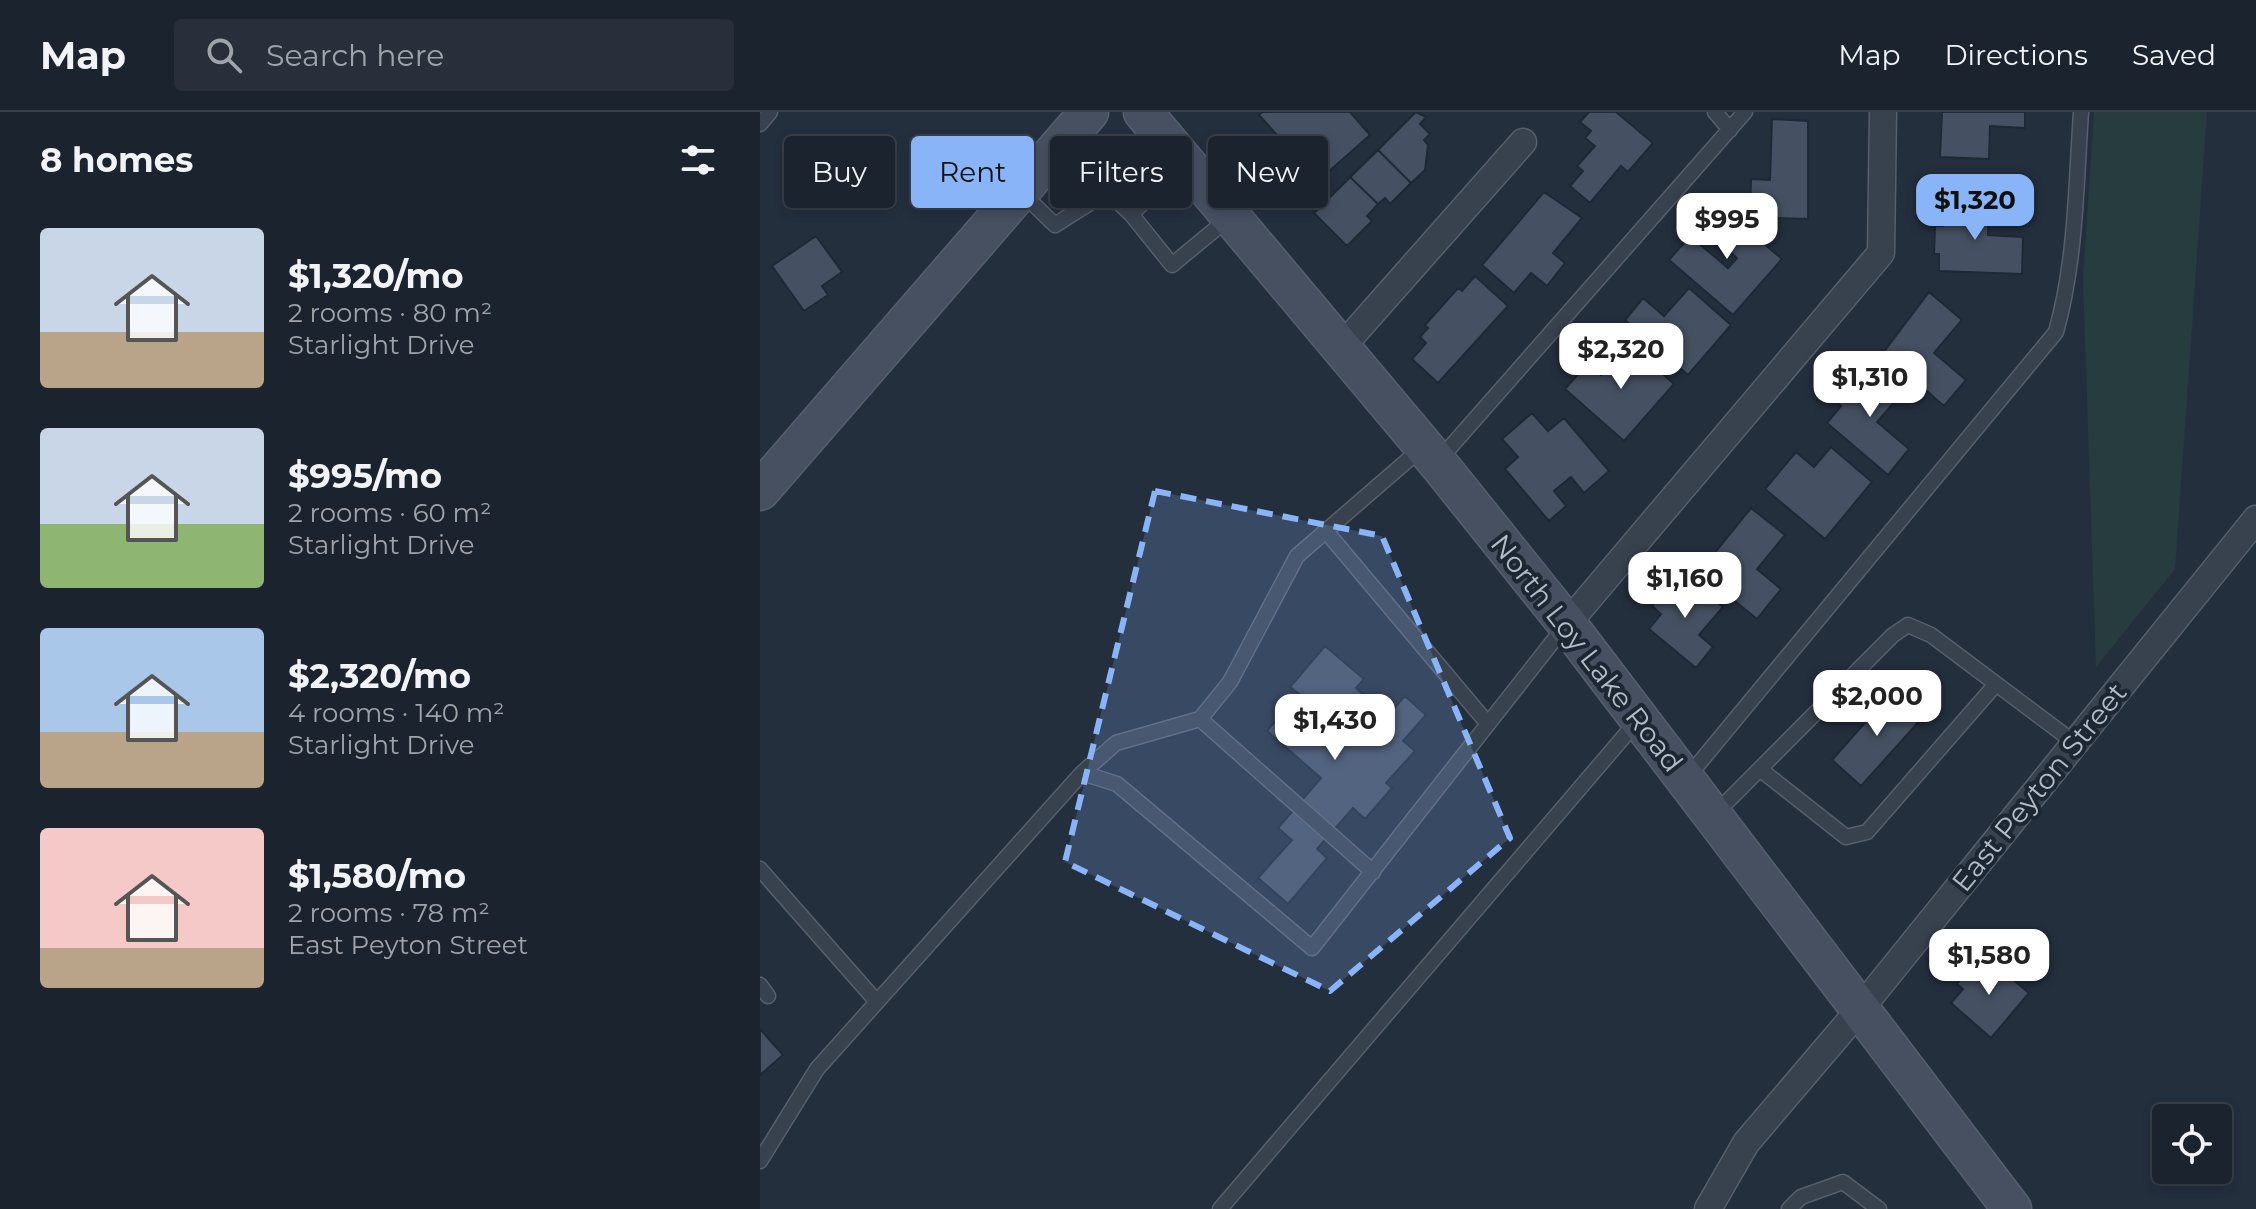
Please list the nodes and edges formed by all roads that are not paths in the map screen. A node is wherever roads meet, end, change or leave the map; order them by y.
1 (770, 112) edge
2 (1089, 112) edge
3 (1143, 112) edge
4 (1715, 112) edge
5 (1745, 112) edge
6 (1883, 112) edge
7 (2081, 112) edge
8 (760, 124) edge
9 (1730, 130) junction
10 (1163, 136) edge
11 (1523, 142) dead end
12 (1192, 171) edge
13 (1034, 175) edge
14 (1034, 205) edge
15 (1005, 208) edge
16 (1138, 208) edge
17 (1131, 214) junction
18 (1230, 217) junction
19 (1340, 349) junction
20 (1430, 454) junction
21 (760, 491) edge
22 (2256, 519) edge
23 (1325, 530) junction
24 (1567, 624) junction
25 (1996, 684) junction
26 (1200, 719) junction
27 (1639, 719) junction
28 (1488, 724) junction
29 (2075, 743) junction
30 (1761, 770) junction
31 (1082, 773) junction
32 (1686, 779) junction
33 (1713, 816) junction
34 (760, 869) edge
35 (1373, 872) junction
36 (877, 1002) junction
37 (1861, 1008) junction
38 (760, 1161) edge
39 (1220, 1209) edge
40 (1708, 1209) edge
41 (1789, 1209) edge
42 (1879, 1209) edge
43 (2012, 1209) edge

1 - 8 lane
2 - 13 street
3 - 10 street, North Loy Lake Road
4 - 9 lane
5 - 9 lane
6 - 24 street
7 - 32 lane
9 - 20 lane
11 - 19 street
12 - 18 street, North Loy Lake Road
14 - 17 lane
15 - 21 street
16 - 17 lane
17 - 18 lane
18 - 19 street, North Loy Lake Road
19 - 20 street, North Loy Lake Road
20 - 23 lane
20 - 24 street, North Loy Lake Road
22 - 29 street, East Peyton Street
23 - 26 lane
23 - 28 lane
24 - 27 street, North Loy Lake Road
24 - 28 lane
25 - 29 lane
25 - 30 lane
25 - 30 lane
26 - 31 lane
26 - 35 lane
27 - 32 street, North Loy Lake Road
27 - 39 lane
28 - 35 lane
29 - 37 street, East Peyton Street
30 - 33 lane
31 - 35 lane
31 - 36 lane
32 - 33 street, North Loy Lake Road
33 - 37 street, North Loy Lake Road
34 - 36 lane
36 - 38 lane
37 - 40 street, East Peyton Street
37 - 43 street, North Loy Lake Road
41 - 42 lane

